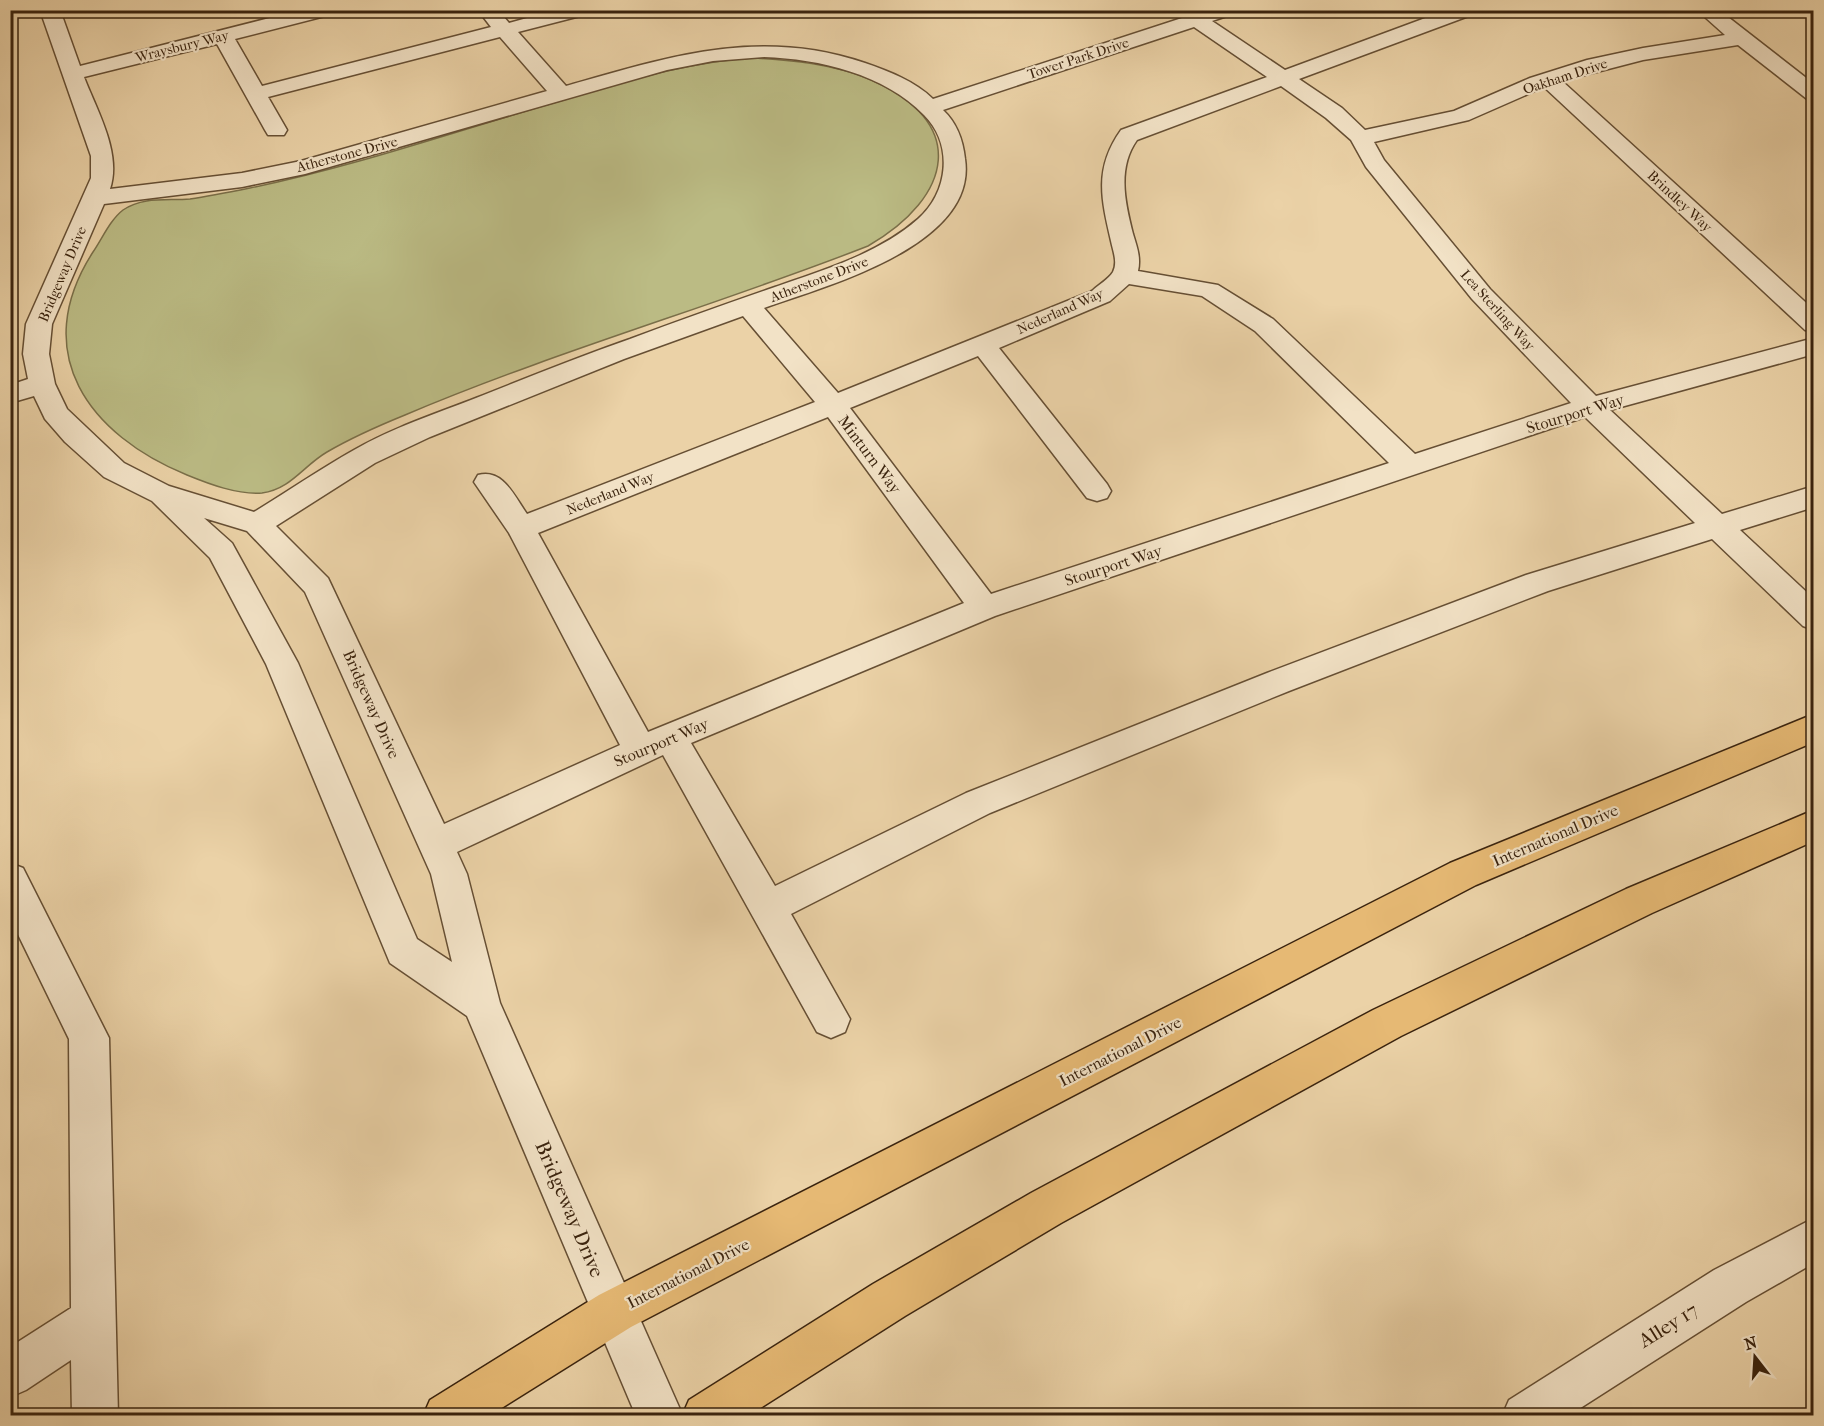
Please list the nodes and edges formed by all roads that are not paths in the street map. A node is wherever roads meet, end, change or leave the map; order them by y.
1 (50, 10) edge
2 (326, 10) edge
3 (487, 10) edge
4 (581, 10) edge
5 (1173, 10) edge
6 (1226, 10) edge
7 (1467, 10) edge
8 (1706, 10) edge
9 (1190, 15) edge
10 (505, 31) junction
11 (223, 36) junction
12 (1740, 39) junction
13 (73, 74) junction
14 (1284, 78) junction
15 (1547, 79) junction
16 (910, 91) junction
17 (255, 94) junction
18 (561, 94) junction
19 (1814, 95) edge
20 (930, 107) junction
21 (276, 130) dead end
22 (1360, 137) junction
23 (95, 198) junction
24 (1124, 276) junction
25 (748, 306) junction
26 (1814, 324) edge
27 (982, 344) junction
28 (1814, 346) edge
29 (42, 384) junction
30 (10, 394) edge
31 (833, 405) junction
32 (1590, 406) junction
33 (1410, 466) junction
34 (488, 482) dead end
35 (1097, 491) dead end
36 (159, 493) junction
37 (1814, 496) edge
38 (256, 524) junction
39 (1717, 526) junction
40 (520, 528) junction
41 (984, 608) junction
42 (1814, 618) edge
43 (1814, 726) edge
44 (655, 744) junction
45 (1814, 825) edge
46 (435, 844) junction
47 (10, 879) edge
48 (768, 906) junction
49 (481, 1003) junction
50 (831, 1019) dead end
51 (1814, 1239) edge
52 (615, 1311) junction
53 (93, 1320) junction
54 (10, 1374) edge
55 (95, 1416) edge
56 (446, 1416) edge
57 (660, 1416) edge
58 (705, 1416) edge
59 (1525, 1416) edge

1 - 13 street, Bridgeway Drive
2 - 11 street, Wraysbury Way
3 - 10 street
4 - 10 street
5 - 16 street, Tower Park Drive
6 - 9 street, Tower Park Drive
7 - 14 street
8 - 12 street
9 - 14 street, Lea Sterling Way
9 - 20 street, Tower Park Drive
10 - 17 street
10 - 18 street
11 - 13 street, Wraysbury Way
11 - 17 street
12 - 15 street, Oakham Drive
12 - 19 street
13 - 23 street, Bridgeway Drive
14 - 22 street, Lea Sterling Way
14 - 24 street
15 - 22 street, Oakham Drive
15 - 26 street, Brindley Way
16 - 18 street, Atherstone Drive
16 - 20 street, Atherstone Drive
17 - 21 street
18 - 23 street, Atherstone Drive
20 - 25 street, Atherstone Drive
22 - 32 street, Lea Sterling Way
23 - 29 street, Bridgeway Drive
24 - 27 street, Nederland Way
24 - 33 street
25 - 31 street, Minturn Way
25 - 38 street, Atherstone Drive
27 - 31 street, Nederland Way
27 - 35 street
28 - 32 street, Stourport Way
29 - 30 street
29 - 36 street, Bridgeway Drive
31 - 40 street, Nederland Way
31 - 41 street, Minturn Way
32 - 33 street, Stourport Way
32 - 39 street, Lea Sterling Way
33 - 41 street, Stourport Way
34 - 40 street
36 - 38 street, Bridgeway Drive
36 - 49 street, Bridgeway Drive
37 - 39 street
38 - 46 street, Bridgeway Drive
39 - 42 street, Lea Sterling Way
39 - 48 street
40 - 44 street
41 - 44 street, Stourport Way
43 - 52 main road, International Drive
44 - 46 street, Stourport Way
44 - 48 street
45 - 58 main road
46 - 49 street, Bridgeway Drive
47 - 53 street
48 - 50 street
49 - 52 street, Bridgeway Drive
51 - 59 street, Alley 17
52 - 56 main road, International Drive
52 - 57 street, Bridgeway Drive
53 - 54 street
53 - 55 street

